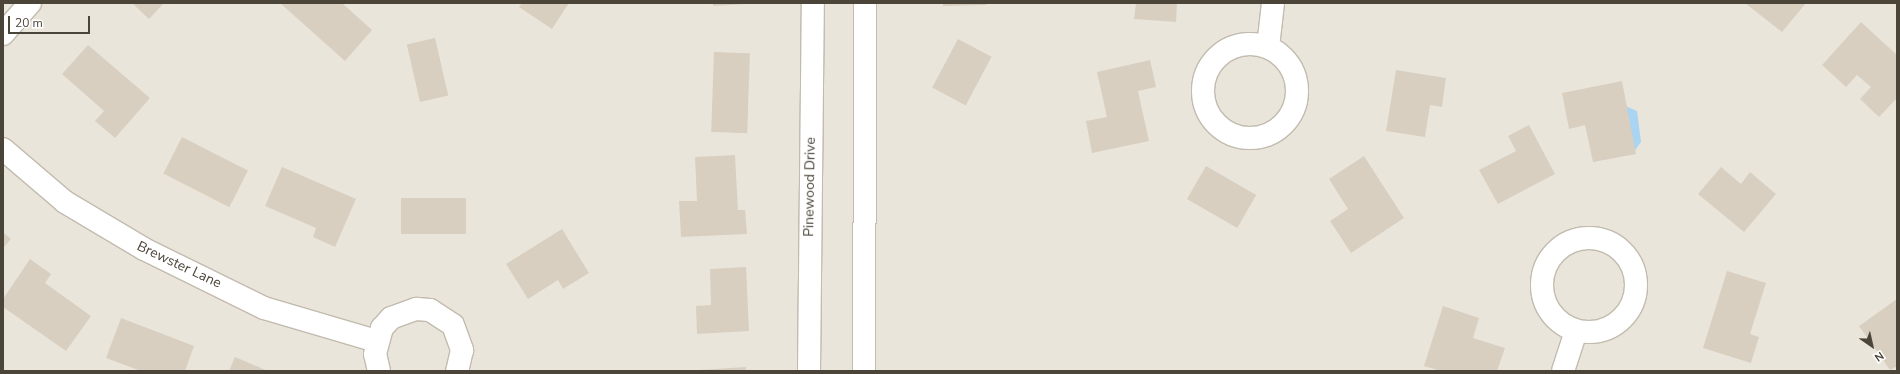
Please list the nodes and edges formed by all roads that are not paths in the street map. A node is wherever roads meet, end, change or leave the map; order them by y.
1 (30, 3) edge
2 (813, 3) edge
3 (866, 3) edge
4 (1273, 3) edge
5 (3, 34) edge
6 (1268, 47) junction
7 (3, 149) edge
8 (1576, 331) junction
9 (376, 341) junction
10 (379, 371) edge
11 (457, 371) edge
12 (809, 371) edge
13 (864, 371) edge
14 (1564, 371) edge

1 - 5 street
2 - 12 street, Pinewood Drive
3 - 13 street
4 - 6 street
6 - 6 street
7 - 9 street, Brewster Lane
8 - 8 street
8 - 14 street
9 - 10 street
9 - 11 street

